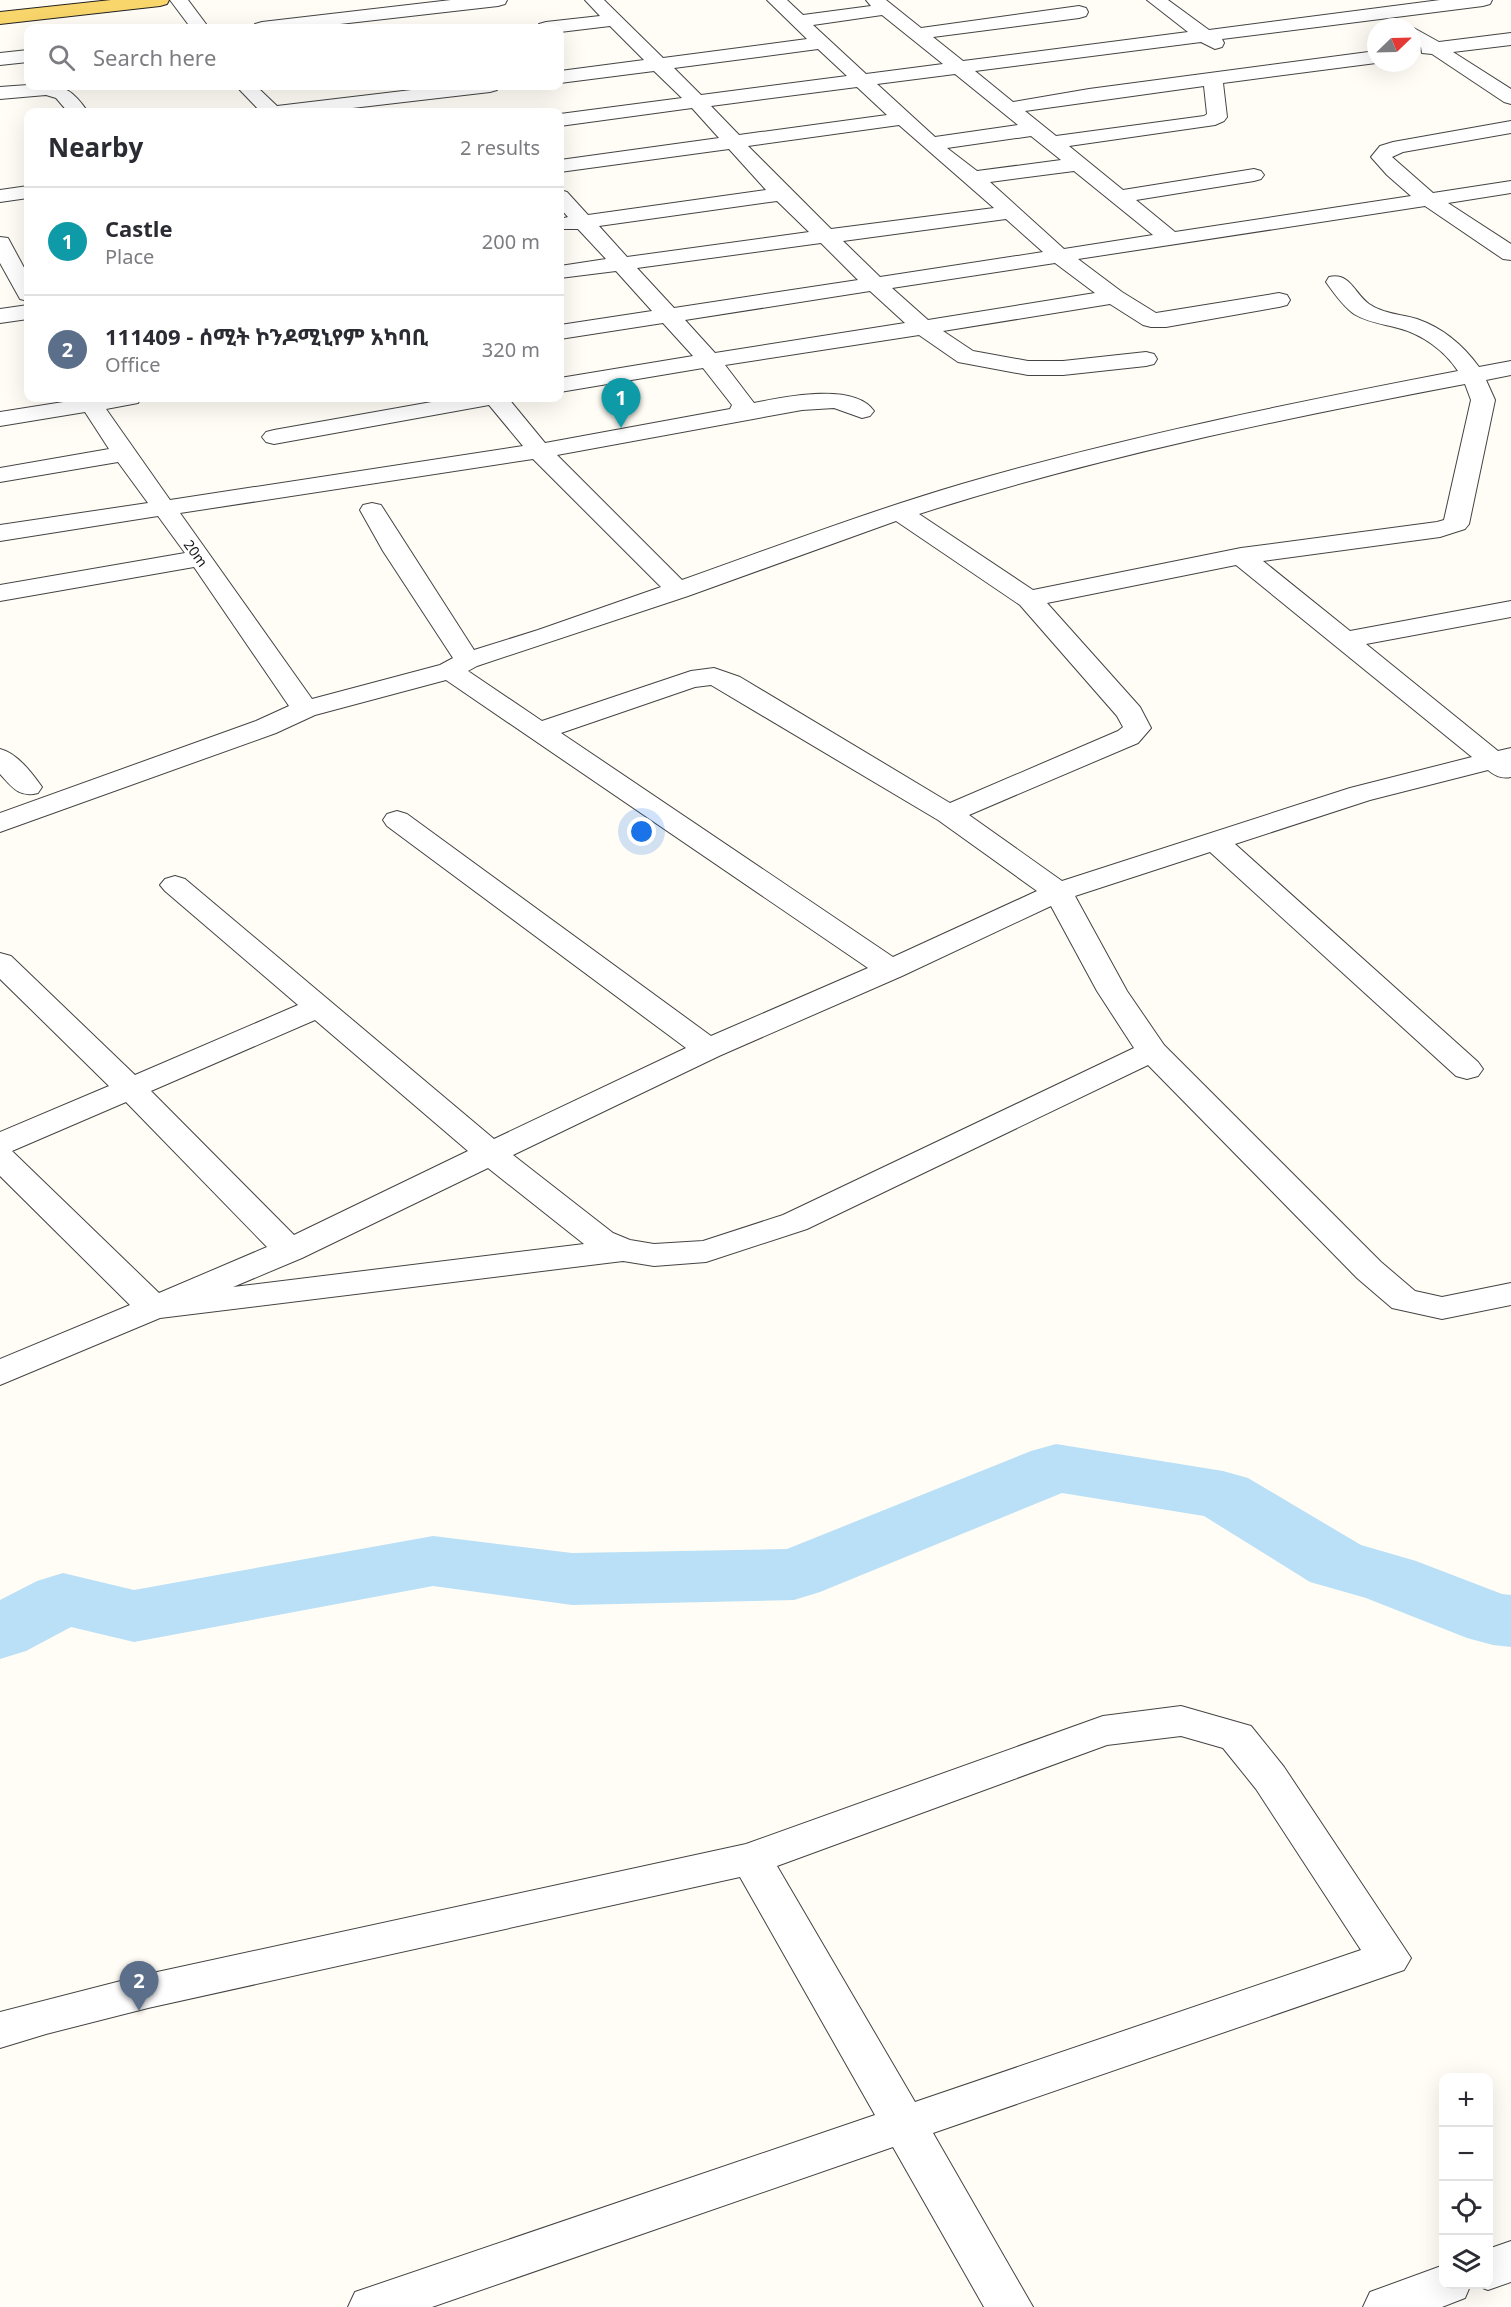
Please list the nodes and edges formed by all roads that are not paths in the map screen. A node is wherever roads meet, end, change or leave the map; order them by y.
1 (160, 0) edge
2 (179, 0) edge
3 (498, 0) edge
4 (594, 0) edge
5 (776, 0) edge
6 (1064, 0) edge
7 (1188, 0) edge
8 (1356, 0) edge
9 (1483, 0) edge
10 (1158, 2) edge
11 (110, 3) edge
12 (883, 3) edge
13 (405, 6) edge
14 (1079, 12) junction
15 (1378, 14) junction
16 (0, 18) edge
17 (1385, 18) edge
18 (799, 21) junction
19 (198, 24) edge
20 (288, 24) edge
21 (420, 24) edge
22 (618, 24) junction
23 (564, 27) edge
24 (916, 34) junction
25 (564, 35) edge
26 (1206, 37) junction
27 (1421, 38) edge
28 (1511, 39) edge
29 (823, 43) junction
30 (1127, 48) junction
31 (1437, 48) junction
32 (1421, 51) edge
33 (24, 56) edge
34 (1367, 58) edge
35 (0, 59) edge
36 (660, 65) junction
37 (955, 67) junction
38 (1257, 74) junction
39 (564, 77) edge
40 (861, 80) junction
41 (1213, 80) junction
42 (1173, 83) junction
43 (35, 90) edge
44 (50, 90) edge
45 (249, 90) edge
46 (445, 90) edge
47 (471, 90) edge
48 (0, 93) edge
49 (1511, 98) edge
50 (697, 102) junction
51 (483, 104) dead end
52 (75, 108) edge
53 (268, 108) edge
54 (304, 108) edge
55 (1010, 108) junction
56 (564, 119) edge
57 (902, 119) junction
58 (1511, 127) edge
59 (1034, 129) junction
60 (1167, 138) dead end
61 (732, 143) junction
62 (930, 144) junction
63 (1065, 153) junction
64 (564, 165) edge
65 (1254, 175) dead end
66 (973, 178) junction
67 (1511, 187) edge
68 (776, 188) junction
69 (24, 193) edge
70 (0, 196) edge
71 (1118, 197) junction
72 (1432, 200) junction
73 (1008, 212) junction
74 (567, 214) edge
75 (826, 235) junction
76 (1170, 238) junction
77 (0, 243) edge
78 (1511, 254) edge
79 (1060, 256) junction
80 (621, 263) junction
81 (564, 271) edge
82 (1337, 282) dead end
83 (875, 284) junction
84 (24, 287) edge
85 (1114, 297) junction
86 (1279, 300) dead end
87 (24, 313) edge
88 (0, 316) edge
89 (668, 316) junction
90 (925, 328) junction
91 (564, 331) edge
92 (708, 359) junction
93 (1146, 359) dead end
94 (1511, 368) edge
95 (1473, 376) junction
96 (564, 384) edge
97 (84, 402) edge
98 (90, 402) edge
99 (468, 402) edge
100 (499, 402) edge
101 (862, 411) dead end
102 (740, 412) junction
103 (0, 419) edge
104 (274, 437) dead end
105 (538, 451) junction
106 (124, 454) junction
107 (0, 475) edge
108 (164, 508) junction
109 (372, 510) dead end
110 (899, 512) junction
111 (0, 533) edge
112 (1241, 556) junction
113 (201, 558) junction
114 (679, 591) junction
115 (0, 593) edge
116 (1029, 599) junction
117 (1511, 609) edge
118 (1346, 640) junction
119 (459, 665) junction
120 (305, 709) junction
121 (540, 731) junction
122 (0, 757) edge
123 (1506, 763) edge
124 (28, 787) dead end
125 (948, 814) junction
126 (397, 820) dead end
127 (0, 823) edge
128 (1214, 840) junction
129 (175, 885) dead end
130 (1058, 892) junction
131 (0, 962) edge
132 (891, 969) junction
133 (320, 1007) junction
134 (708, 1049) junction
135 (1152, 1051) junction
136 (1467, 1069) dead end
137 (130, 1088) junction
138 (0, 1144) edge
139 (490, 1153) junction
140 (0, 1157) edge
141 (290, 1250) junction
142 (623, 1250) junction
143 (1511, 1294) edge
144 (154, 1308) junction
145 (0, 1373) edge
146 (751, 1859) junction
147 (0, 2030) edge
148 (904, 2125) junction
149 (1511, 2261) edge
150 (1493, 2268) edge
151 (1439, 2287) edge
152 (372, 2307) edge
153 (1010, 2307) edge
154 (1387, 2307) edge

1 - 11 main road
2 - 19 street
3 - 13 street
4 - 22 street
5 - 18 street
6 - 14 street
7 - 10 street
8 - 15 street
9 - 15 street
10 - 26 street
11 - 16 main road
12 - 18 street
12 - 24 street
13 - 20 street
13 - 21 street
14 - 24 street
14 - 30 street
15 - 17 street
15 - 26 street
18 - 29 street
22 - 23 street
22 - 25 street
22 - 36 street
24 - 37 street
26 - 30 street
26 - 38 street
27 - 31 street
28 - 31 street
29 - 36 street
29 - 40 street
30 - 37 street
30 - 42 street
31 - 32 street
31 - 49 street
33 - 35 street
34 - 38 street
36 - 39 street
36 - 50 street
37 - 40 street
37 - 55 street
38 - 41 street
40 - 50 street
40 - 57 street
41 - 42 street
41 - 63 street
42 - 55 street
43 - 48 street
44 - 52 street
45 - 53 street
46 - 54 street
47 - 51 street
50 - 56 street
50 - 61 street
55 - 59 street
57 - 61 street
57 - 62 street
58 - 72 street
59 - 62 street
59 - 63 street
60 - 63 street
61 - 64 street
61 - 68 street
62 - 66 street
63 - 66 street
63 - 71 street
65 - 71 street
66 - 73 street
67 - 72 street
68 - 74 street
68 - 75 street
69 - 70 street
71 - 76 street
72 - 76 street
72 - 78 street
73 - 75 street
73 - 79 street
74 - 80 street
75 - 80 street
75 - 83 street
76 - 79 street
77 - 84 street
79 - 83 street
79 - 85 street
80 - 81 street
80 - 89 street
82 - 95 street
83 - 89 street
83 - 90 street
85 - 86 street
85 - 90 street
87 - 88 street
89 - 91 street
89 - 92 street
90 - 92 street
90 - 93 street
92 - 96 street
92 - 102 street
94 - 95 street
95 - 110 street
95 - 112 street
97 - 103 street
98 - 106 street, 20m
99 - 104 street
100 - 105 street
101 - 102 street
102 - 105 street
105 - 108 street
105 - 114 street
106 - 107 street
106 - 108 street, 20m
108 - 111 street
108 - 113 street, 20m
109 - 119 street
110 - 114 street
110 - 116 street
112 - 116 street
112 - 118 street
113 - 115 street
113 - 120 street, 20m
114 - 119 street
116 - 125 street
117 - 118 street
118 - 123 street
119 - 120 street
119 - 121 street
120 - 127 street
121 - 125 street
121 - 132 street
122 - 124 street
123 - 128 street
125 - 130 street
126 - 134 street
128 - 130 street
128 - 136 street
129 - 133 street
130 - 132 street
130 - 135 street
131 - 137 street
132 - 134 street
133 - 137 street
133 - 139 street
134 - 139 street
135 - 142 street
135 - 143 street
137 - 138 street
137 - 141 street
139 - 141 street
139 - 142 street
140 - 144 street
141 - 144 street
142 - 144 street
144 - 145 street
146 - 147 street
146 - 148 street
146 - 148 street
148 - 152 street
148 - 153 street
149 - 150 street
151 - 154 street

